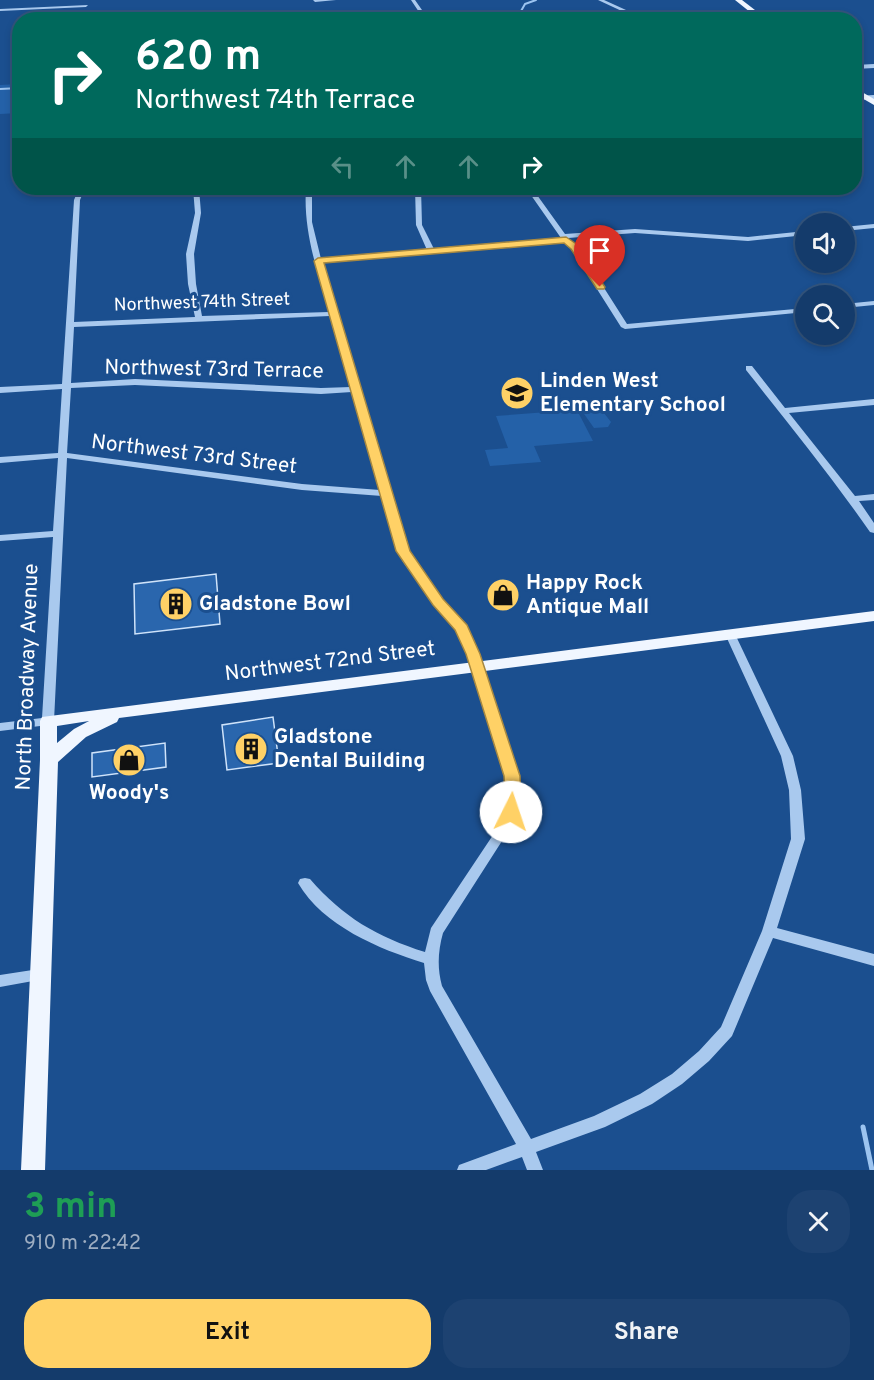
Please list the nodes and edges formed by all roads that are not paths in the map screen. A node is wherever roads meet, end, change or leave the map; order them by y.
1 (334, 0) edge
2 (600, 0) edge
3 (738, 0) edge
4 (315, 1) edge
5 (86, 3) edge
6 (0, 10) edge
7 (628, 12) edge
8 (754, 12) edge
9 (79, 195) edge
10 (197, 195) edge
11 (309, 195) edge
12 (418, 195) edge
13 (534, 195) edge
14 (874, 226) edge
15 (855, 228) edge
16 (795, 234) edge
17 (564, 238) junction
18 (432, 252) junction
19 (318, 261) junction
20 (874, 303) edge
21 (855, 305) edge
22 (795, 311) edge
23 (333, 314) junction
24 (199, 319) junction
25 (71, 325) junction
26 (748, 368) dead end
27 (67, 385) junction
28 (355, 389) junction
29 (0, 390) edge
30 (874, 402) edge
31 (782, 411) junction
32 (63, 455) junction
33 (0, 460) edge
34 (384, 493) junction
35 (874, 497) edge
36 (852, 499) junction
37 (874, 530) edge
38 (58, 534) junction
39 (0, 538) edge
40 (874, 616) edge
41 (730, 634) junction
42 (477, 666) junction
43 (125, 712) junction
44 (48, 722) junction
45 (0, 727) edge
46 (49, 760) junction
47 (305, 883) dead end
48 (769, 931) junction
49 (430, 959) junction
50 (874, 960) edge
51 (39, 975) junction
52 (0, 981) edge
53 (527, 1148) junction
54 (33, 1170) edge
55 (465, 1170) edge
56 (535, 1170) edge

1 - 4 street
2 - 7 street
3 - 8 main road
5 - 6 street
9 - 25 street, North Broadway Avenue
10 - 24 street
11 - 19 street
12 - 18 street
13 - 17 street
14 - 15 street
16 - 17 street
17 - 18 street
17 - 22 street
18 - 19 street
19 - 23 street
20 - 21 street
23 - 24 street, Northwest 74th Street
23 - 28 street
24 - 25 street, Northwest 74th Street
25 - 27 street, North Broadway Avenue
26 - 31 street
27 - 28 street, Northwest 73rd Terrace
27 - 29 street, Northwest 73rd Terrace
27 - 32 street, North Broadway Avenue
28 - 34 street
30 - 31 street
31 - 36 street
32 - 33 street, Northwest 73rd Street
32 - 34 street, Northwest 73rd Street
32 - 38 street, North Broadway Avenue
34 - 42 street
35 - 36 street
36 - 37 street
38 - 39 street
38 - 44 street, North Broadway Avenue
40 - 41 main road, Northwest 72nd Street
41 - 42 main road, Northwest 72nd Street
41 - 48 street
42 - 43 main road, Northwest 72nd Street
42 - 49 street
43 - 44 main road, Northwest 72nd Street
43 - 46 main road
44 - 45 street, Northwest 72nd Street
44 - 46 main road, North Broadway Avenue
46 - 51 main road, North Broadway Avenue
47 - 49 street
48 - 50 street
48 - 53 street
49 - 53 street
51 - 52 street
51 - 54 main road, North Broadway Avenue
53 - 55 street
53 - 56 street

